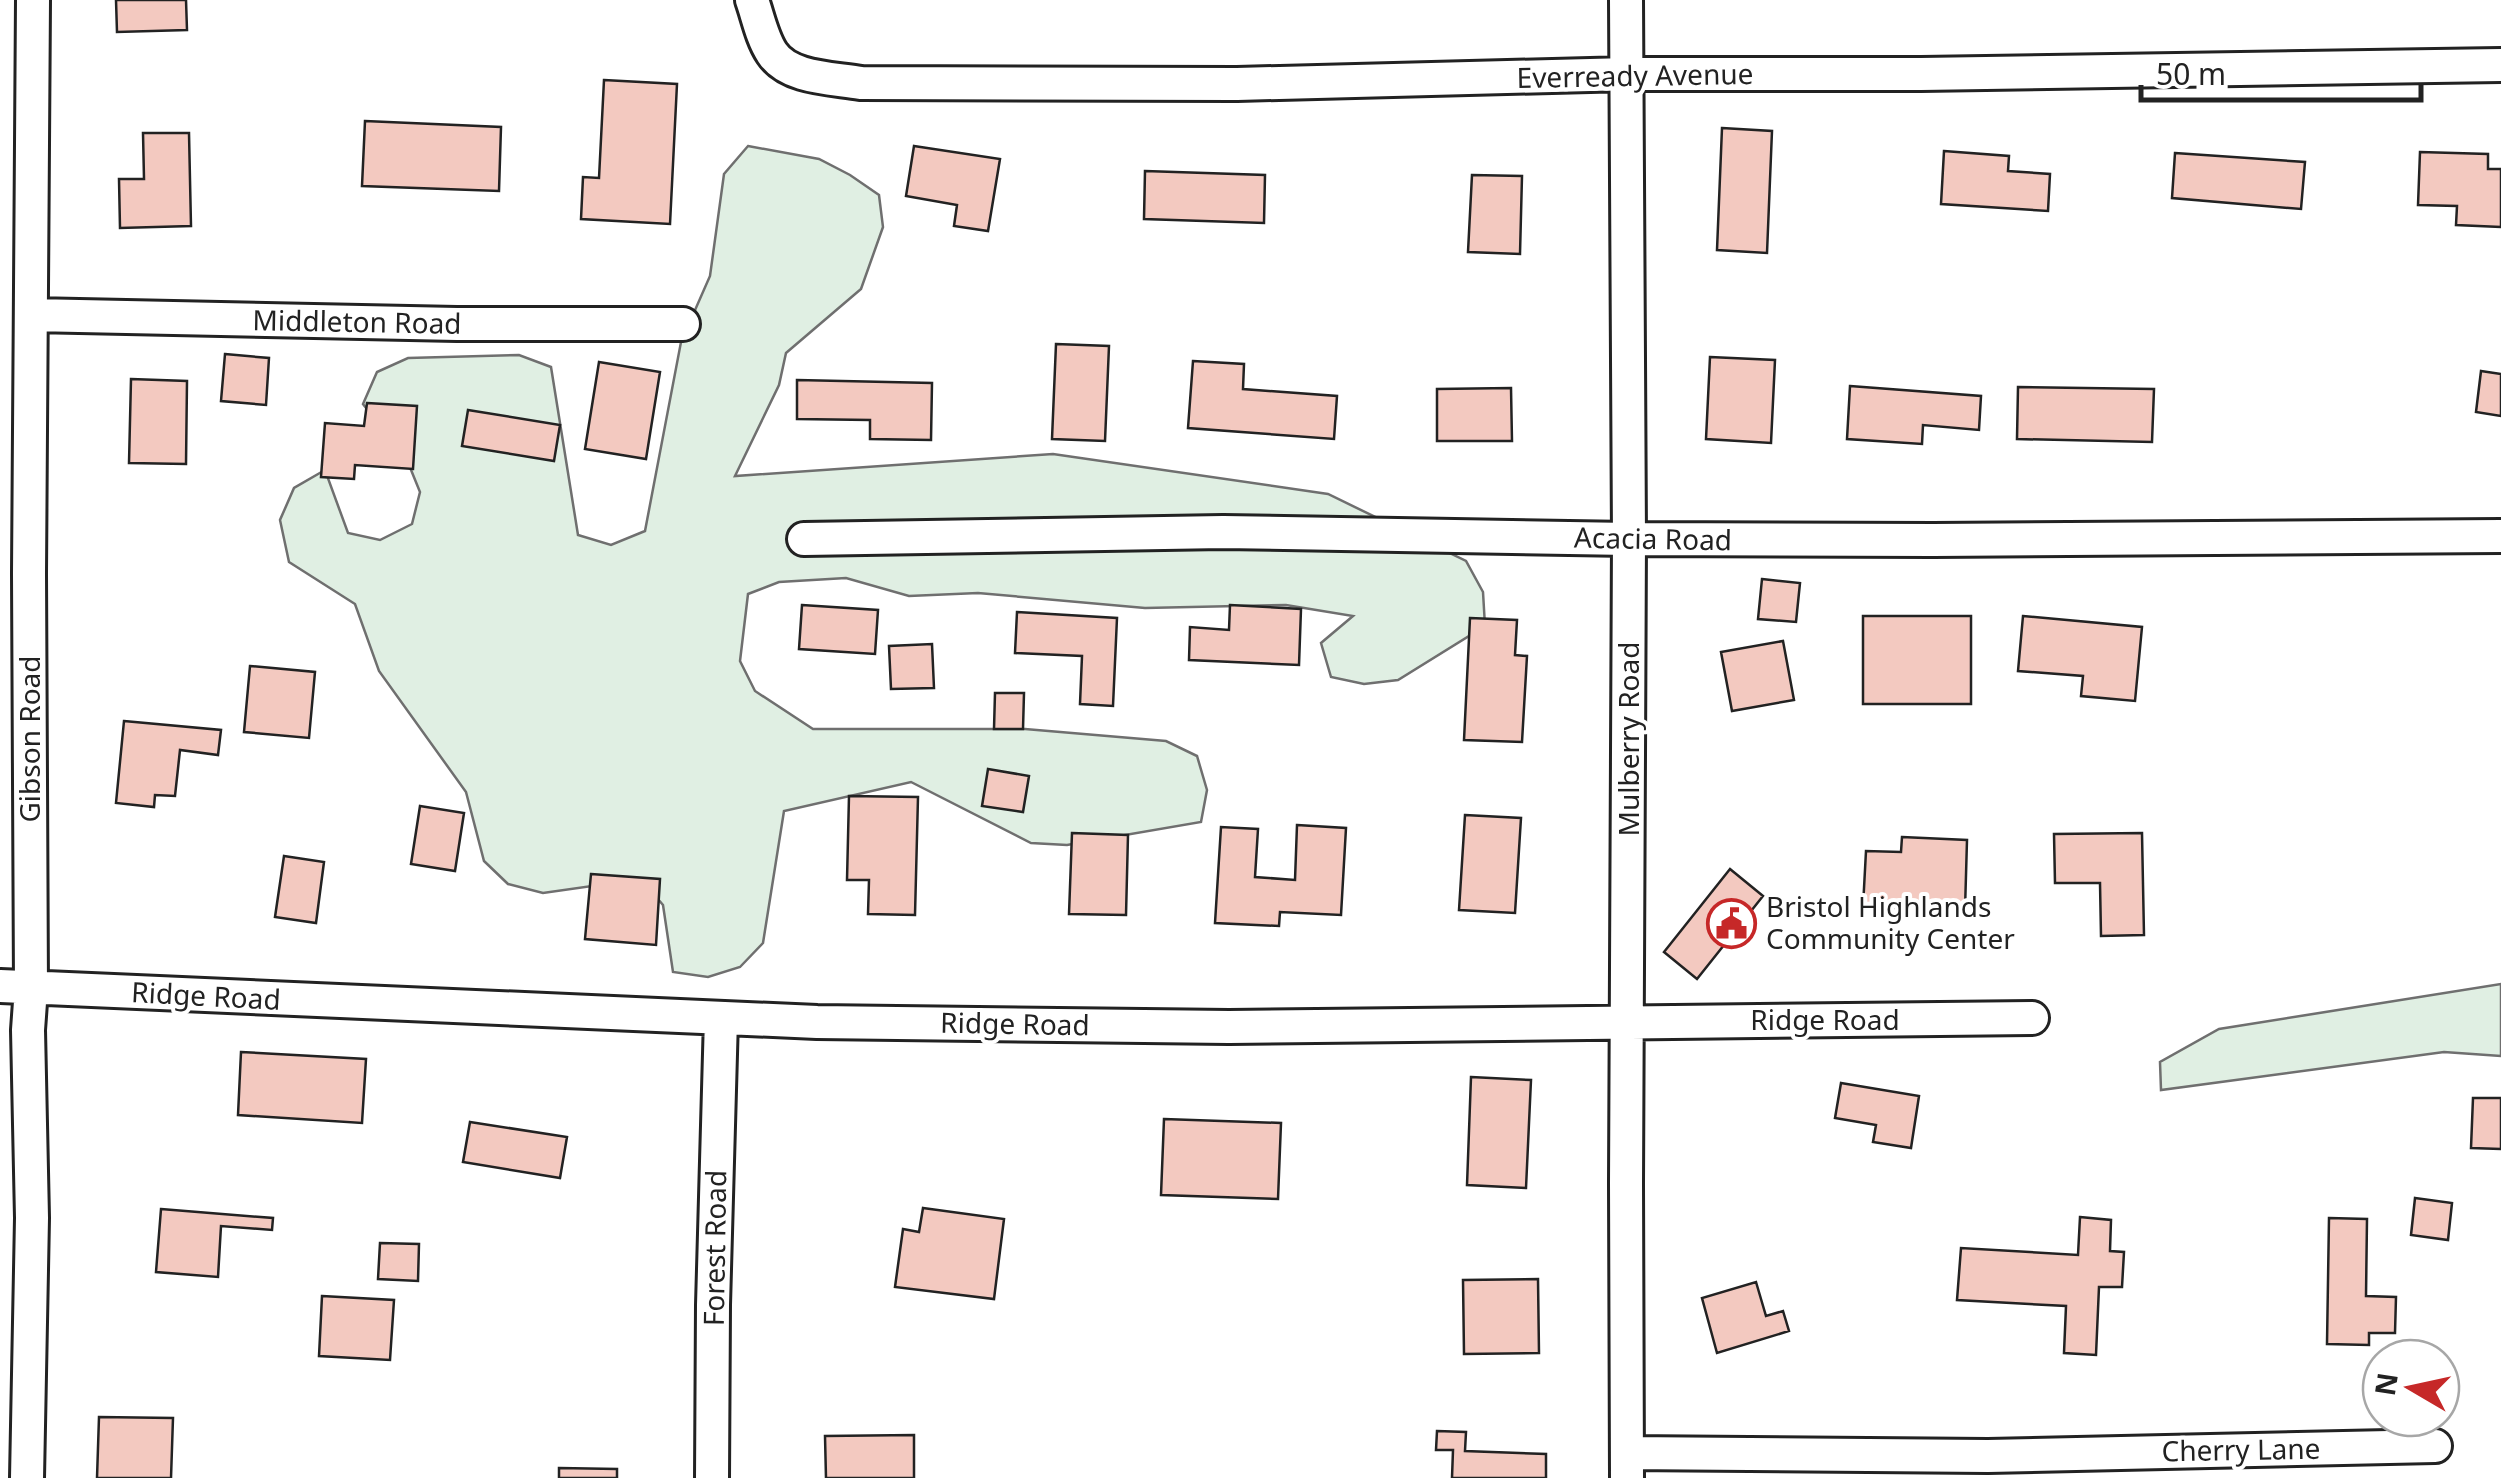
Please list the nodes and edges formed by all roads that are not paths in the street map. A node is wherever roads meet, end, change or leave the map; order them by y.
1 (32, 0) edge
2 (752, 0) edge
3 (1626, 0) edge
4 (2501, 65) edge
5 (1628, 74) junction
6 (32, 315) junction
7 (683, 324) dead end
8 (2501, 536) edge
9 (804, 539) dead end
10 (1629, 539) junction
11 (16, 987) edge
12 (722, 1018) junction
13 (2032, 1018) dead end
14 (1628, 1021) junction
15 (2435, 1446) dead end
16 (1627, 1466) edge
17 (27, 1478) edge
18 (712, 1478) edge

1 - 6 street, Gibson Road
2 - 5 street, Everready Avenue
3 - 5 street, Mulberry Road
4 - 5 street, Everready Avenue
5 - 10 street, Mulberry Road
6 - 7 street, Middleton Road
6 - 11 street, Gibson Road
8 - 10 street, Acacia Road
9 - 10 street, Acacia Road
10 - 14 street, Mulberry Road
11 - 12 street, Ridge Road
11 - 17 street, Gibson Road
12 - 14 street, Ridge Road
12 - 18 street, Forest Road
13 - 14 street, Ridge Road
14 - 16 street, Mulberry Road
15 - 16 street, Cherry Lane

